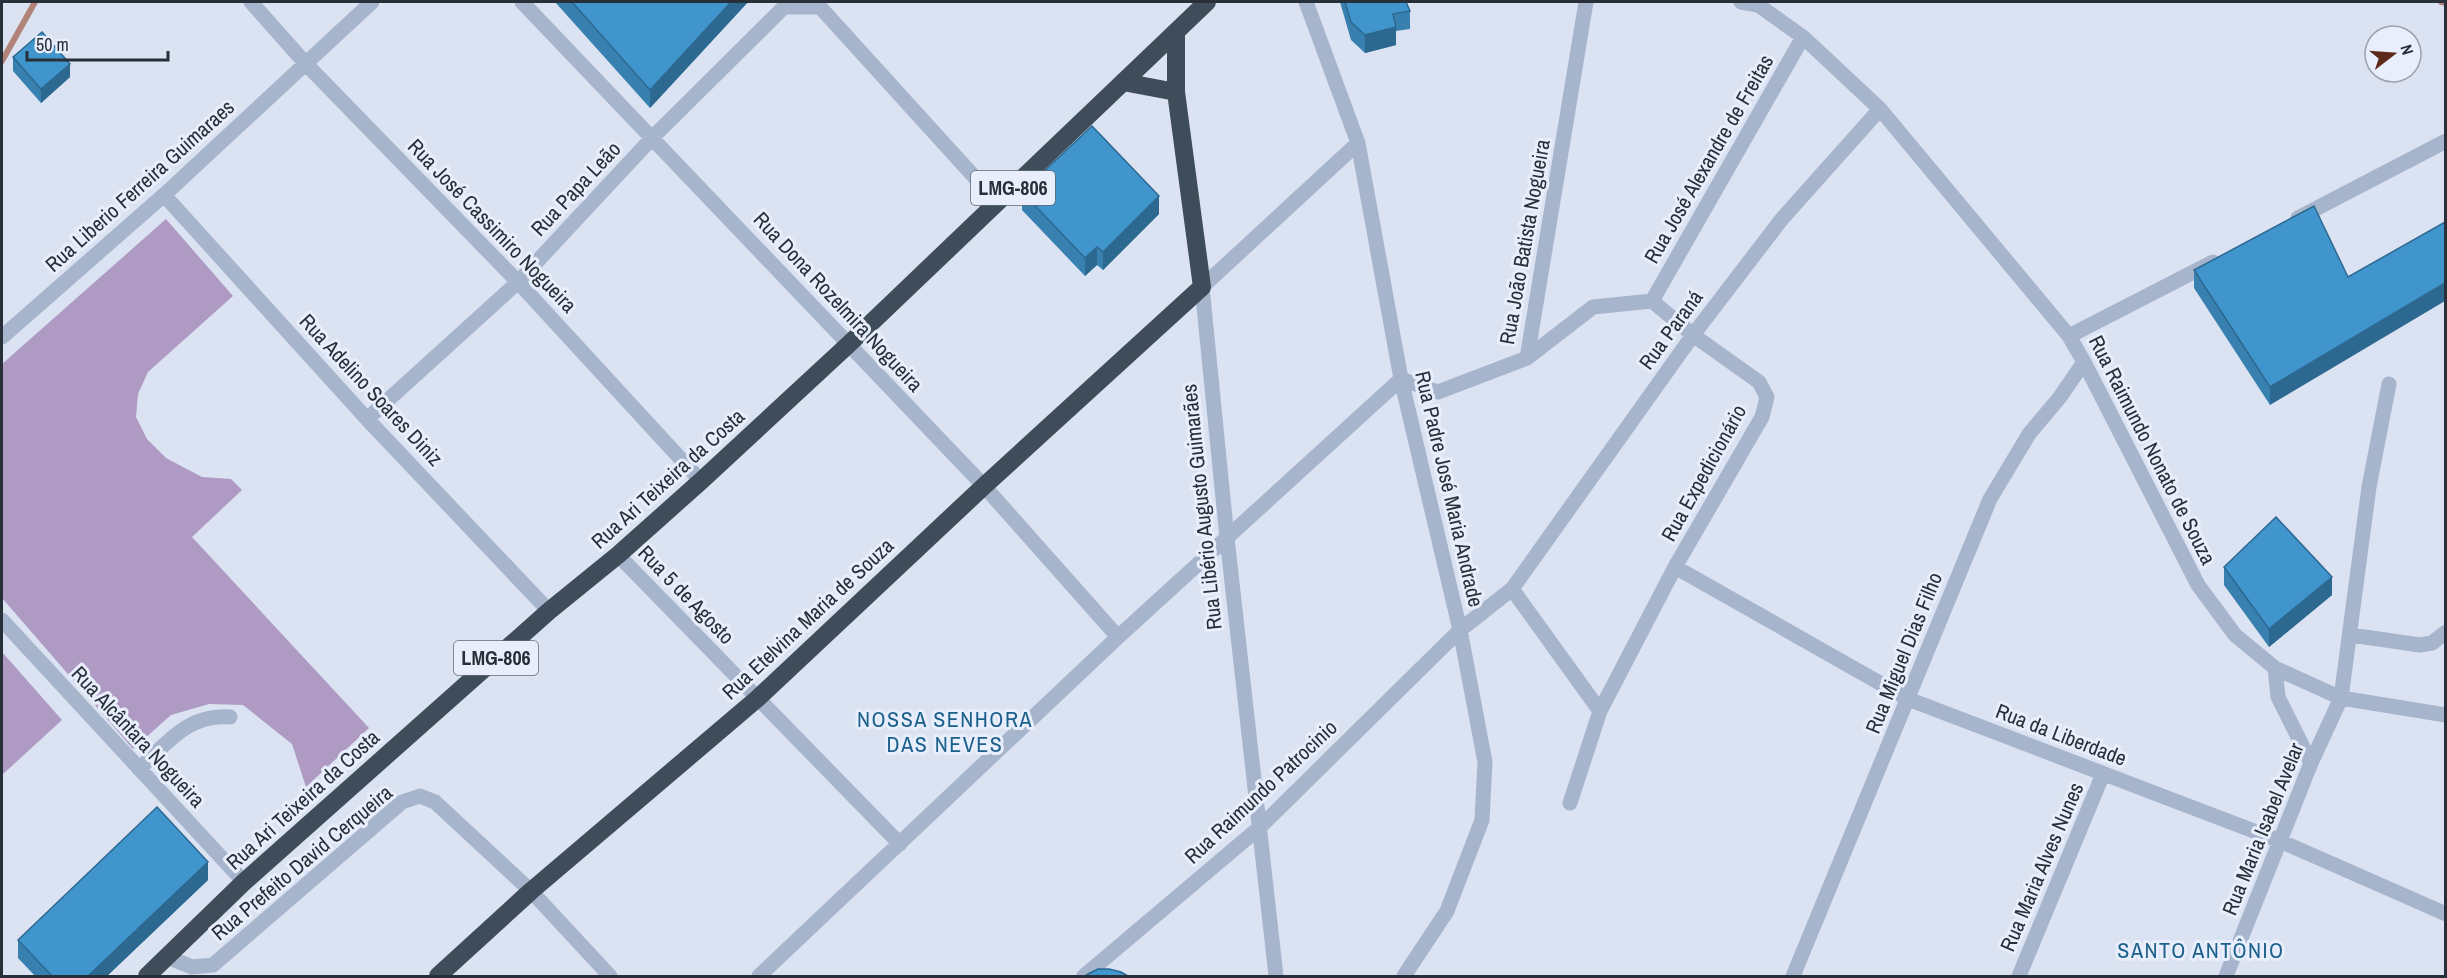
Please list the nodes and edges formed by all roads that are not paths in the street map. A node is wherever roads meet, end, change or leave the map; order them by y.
1 (251, 2) edge
2 (372, 2) edge
3 (522, 2) edge
4 (1207, 2) edge
5 (1306, 2) edge
6 (1586, 2) edge
7 (1741, 2) edge
8 (1176, 32) junction
9 (1803, 37) junction
10 (306, 64) junction
11 (1123, 82) junction
12 (1176, 92) junction
13 (1880, 109) junction
14 (653, 137) junction
15 (2445, 141) edge
16 (1358, 143) junction
17 (164, 195) junction
18 (998, 203) junction
19 (2289, 223) edge
20 (2226, 255) edge
21 (518, 282) junction
22 (1202, 287) junction
23 (1652, 301) junction
24 (1693, 335) junction
25 (2069, 336) junction
26 (2, 337) edge
27 (849, 344) junction
28 (1527, 358) junction
29 (2085, 362) junction
30 (1401, 379) junction
31 (2390, 384) dead end
32 (367, 418) junction
33 (701, 481) junction
34 (984, 486) junction
35 (1227, 538) junction
36 (618, 555) junction
37 (1675, 567) junction
38 (1512, 589) junction
39 (549, 611) junction
40 (2, 620) edge
41 (1460, 630) junction
42 (2445, 632) edge
43 (2351, 635) junction
44 (1118, 637) junction
45 (2275, 668) junction
46 (758, 698) junction
47 (2341, 698) junction
48 (1908, 699) junction
49 (1600, 711) junction
50 (2445, 715) edge
51 (230, 717) dead end
52 (2311, 763) junction
53 (138, 769) junction
54 (2103, 774) junction
55 (1570, 803) dead end
56 (1259, 828) junction
57 (2280, 841) junction
58 (900, 844) junction
59 (244, 882) junction
60 (531, 891) junction
61 (2445, 914) edge
62 (167, 957) junction
63 (147, 976) edge
64 (438, 976) edge
65 (609, 976) edge
66 (759, 976) edge
67 (1084, 976) edge
68 (1276, 976) edge
69 (1404, 976) edge
70 (1793, 976) edge
71 (2019, 976) edge
72 (2226, 976) edge

1 - 10 street, Rua José Cassimiro Nogueira
2 - 10 street
3 - 14 street, Rua Dona Rozelmira Nogueira
4 - 8 highway, Rua Ari Teixeira da Costa / LMG-806
5 - 16 street, Rua Padre José Maria Andrade
6 - 28 street, Rua João Batista Nogueira
7 - 9 street, Rua Raimundo Nonato de Souza
8 - 11 highway, Rua Ari Teixeira da Costa / LMG-806
8 - 12 highway, Rua Libério Augusto Guimarães
9 - 13 street, Rua Raimundo Nonato de Souza
9 - 23 street, Rua José Alexandre de Freitas
10 - 17 street, Rua Liberio Ferreira Guimaraes
10 - 21 street, Rua José Cassimiro Nogueira
11 - 12 highway
11 - 18 highway, Rua Ari Teixeira da Costa / LMG-806
12 - 22 highway, Rua Libério Augusto Guimarães
13 - 24 street, Rua Paraná
13 - 25 street, Rua Raimundo Nonato de Souza
14 - 18 street, Rua Papa Leão
14 - 21 street, Rua Papa Leão
14 - 27 street, Rua Dona Rozelmira Nogueira
15 - 19 street
16 - 22 street
16 - 30 street, Rua Padre José Maria Andrade
17 - 26 street, Rua Liberio Ferreira Guimaraes
17 - 32 street, Rua Adelino Soares Diniz
18 - 27 highway, Rua Ari Teixeira da Costa / LMG-806
20 - 25 street
21 - 32 street, Rua Papa Leão
21 - 33 street, Rua José Cassimiro Nogueira
22 - 34 highway, Rua Etelvina Maria de Souza
22 - 35 street, Rua Libério Augusto Guimarães
23 - 24 street, Rua Expedicionário
23 - 28 street
24 - 37 street, Rua Expedicionário
24 - 38 street, Rua Paraná
25 - 29 street, Rua Raimundo Nonato de Souza
27 - 33 highway, Rua Ari Teixeira da Costa / LMG-806
27 - 34 street, Rua Dona Rozelmira Nogueira
28 - 30 street, Rua João Batista Nogueira
29 - 45 street, Rua Raimundo Nonato de Souza
29 - 48 street, Rua Miguel Dias Filho
30 - 35 street
30 - 41 street, Rua Padre José Maria Andrade
31 - 43 street, Rua Maria Isabel Avelar
32 - 39 street, Rua Adelino Soares Diniz
33 - 36 highway, Rua Ari Teixeira da Costa / LMG-806
34 - 44 street, Rua Dona Rozelmira Nogueira
34 - 46 highway, Rua Etelvina Maria de Souza
35 - 44 street
35 - 56 street, Rua Libério Augusto Guimarães
36 - 39 highway, Rua Ari Teixeira da Costa / LMG-806
36 - 46 street, Rua 5 de Agosto
37 - 48 street, Rua da Liberdade
37 - 49 street, Rua Expedicionário
38 - 41 street, Rua Paraná
38 - 49 street
39 - 59 highway, Rua Ari Teixeira da Costa / LMG-806
40 - 53 street, Rua Alcântara Nogueira
41 - 56 street, Rua Raimundo Patrocinio
41 - 69 street, Rua Padre José Maria Andrade
42 - 43 street
43 - 47 street, Rua Maria Isabel Avelar
44 - 58 street
45 - 47 street, Rua Raimundo Nonato de Souza
45 - 52 street
46 - 58 street, Rua 5 de Agosto
46 - 60 highway, Rua Etelvina Maria de Souza
47 - 50 street, Rua Raimundo Nonato de Souza
47 - 52 street, Rua Maria Isabel Avelar
48 - 54 street, Rua da Liberdade
48 - 70 street, Rua Miguel Dias Filho
49 - 55 street, Rua Expedicionário
51 - 53 street
52 - 57 street, Rua Maria Isabel Avelar
53 - 59 street, Rua Alcântara Nogueira
54 - 57 street, Rua da Liberdade
54 - 71 street, Rua Maria Alves Nunes
56 - 67 street, Rua Raimundo Patrocinio
56 - 68 street, Rua Libério Augusto Guimarães
57 - 61 street, Rua da Liberdade
57 - 72 street, Rua Maria Isabel Avelar
58 - 66 street
59 - 62 highway, Rua Ari Teixeira da Costa / LMG-806
60 - 62 street, Rua Prefeito David Cerqueira
60 - 64 highway, Rua Etelvina Maria de Souza
60 - 65 street, Rua Prefeito David Cerqueira
62 - 63 highway, Rua Ari Teixeira da Costa / LMG-806

